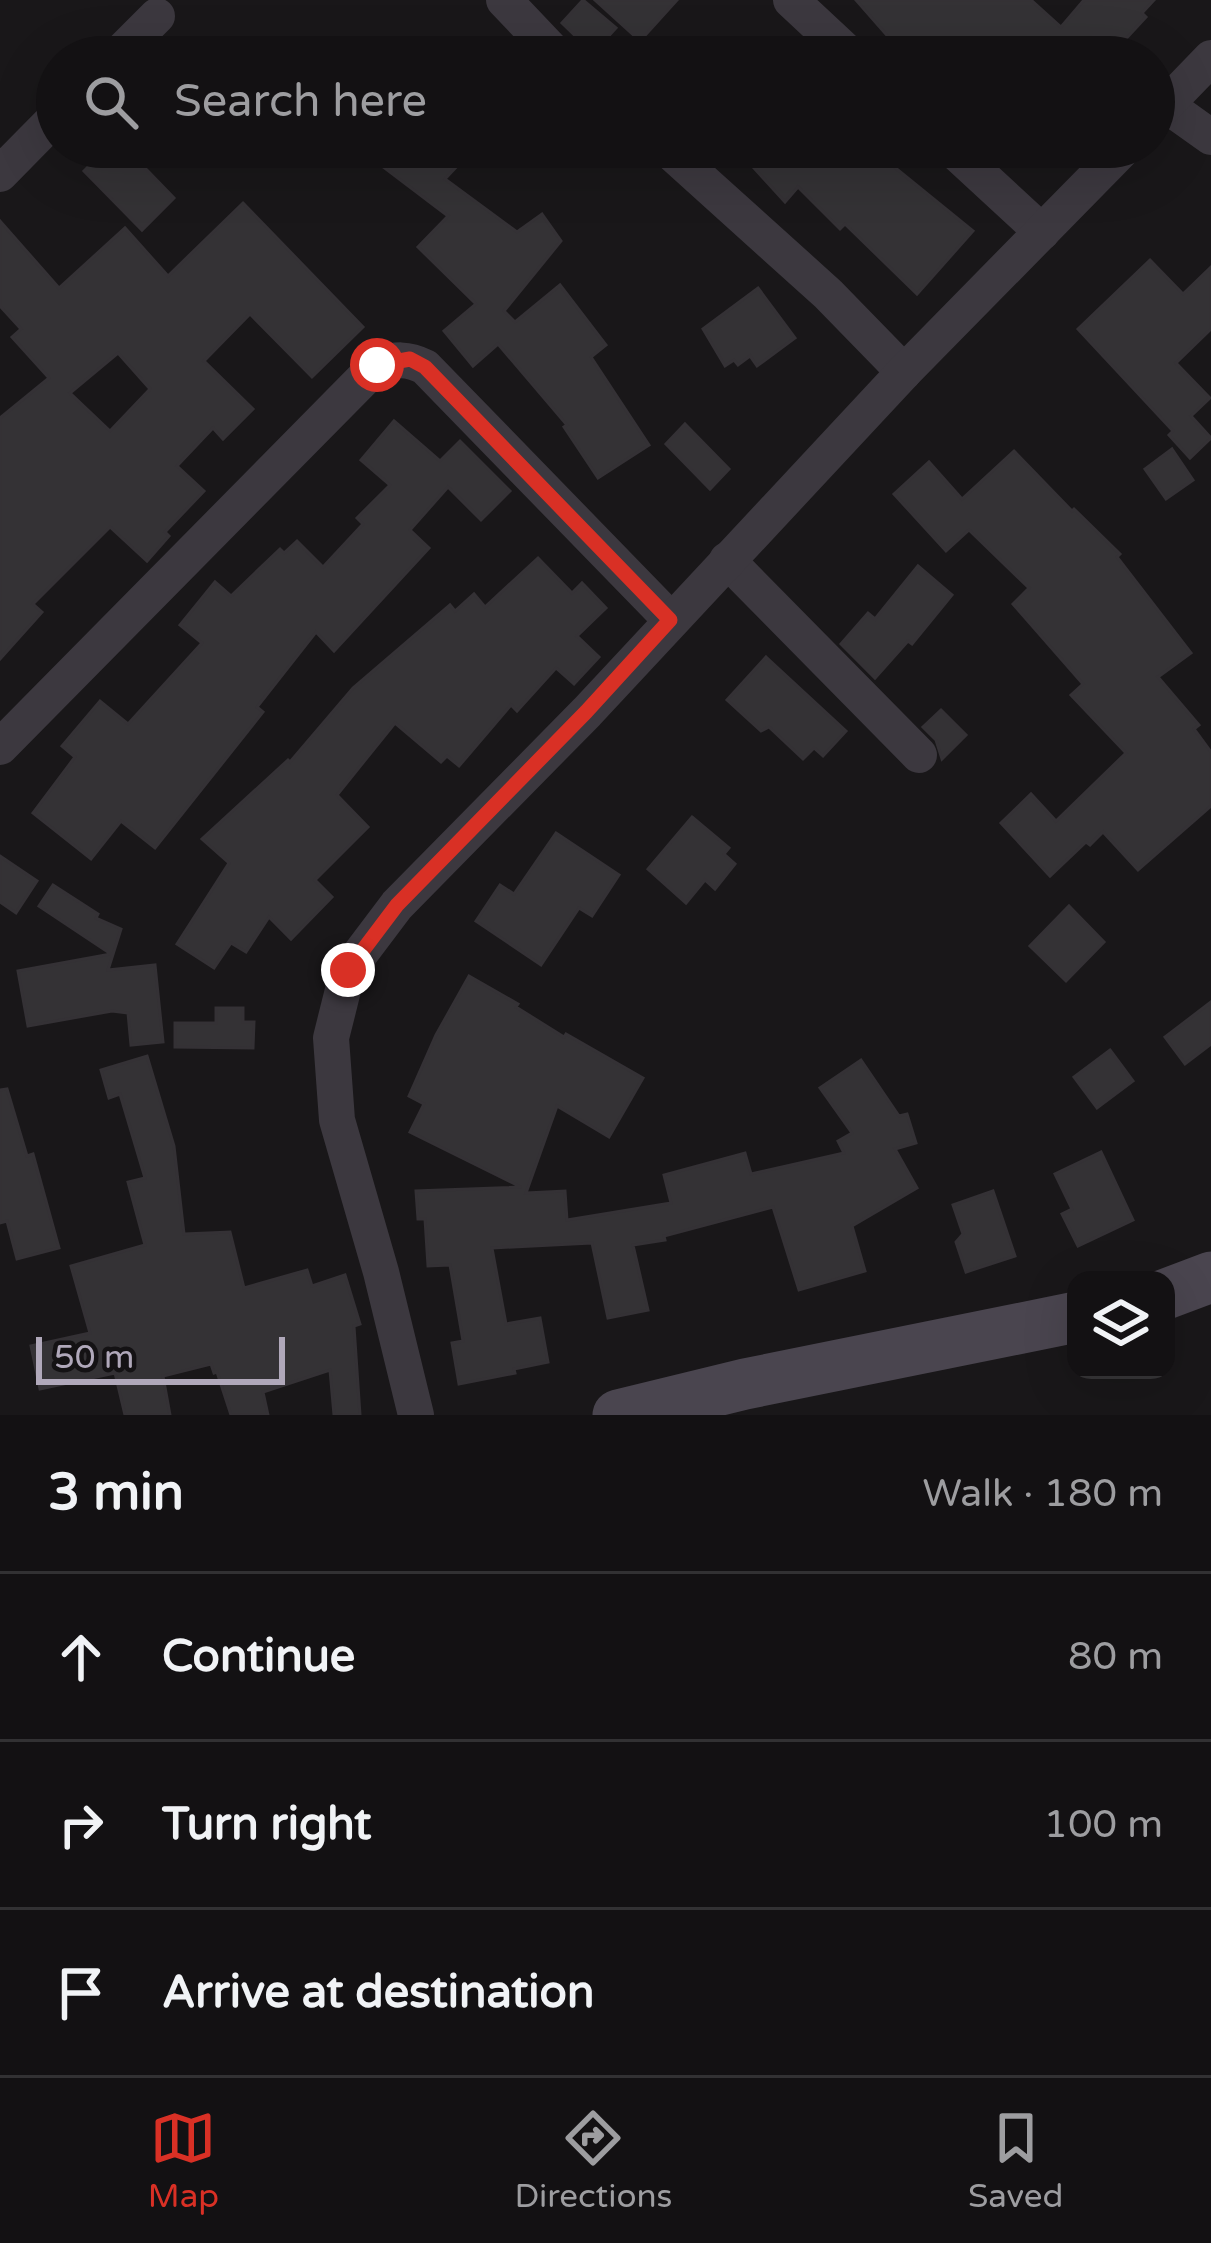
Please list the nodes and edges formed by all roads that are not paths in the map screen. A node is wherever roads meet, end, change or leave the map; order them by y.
1 (504, 0) edge
2 (791, 0) edge
3 (157, 16) dead end
4 (137, 36) edge
5 (538, 36) edge
6 (830, 36) edge
7 (1211, 58) edge
8 (1175, 95) edge
9 (1175, 119) edge
10 (36, 137) edge
11 (1211, 137) edge
12 (688, 168) edge
13 (973, 168) edge
14 (1104, 168) edge
15 (0, 174) edge
16 (1042, 232) junction
17 (904, 372) junction
18 (727, 560) junction
19 (670, 620) junction
20 (0, 747) edge
21 (919, 755) dead end
22 (1211, 1276) edge
23 (1175, 1290) edge
24 (1067, 1319) edge
25 (749, 1399) edge
26 (416, 1415) edge
27 (618, 1415) edge

1 - 5 street
2 - 6 street
3 - 4 street
7 - 8 street
9 - 11 street
10 - 15 street
12 - 17 street
13 - 16 street
14 - 16 street
16 - 17 street
17 - 18 street
18 - 19 street
18 - 21 street
19 - 20 street
19 - 26 street
22 - 23 street
24 - 25 street
25 - 27 street

